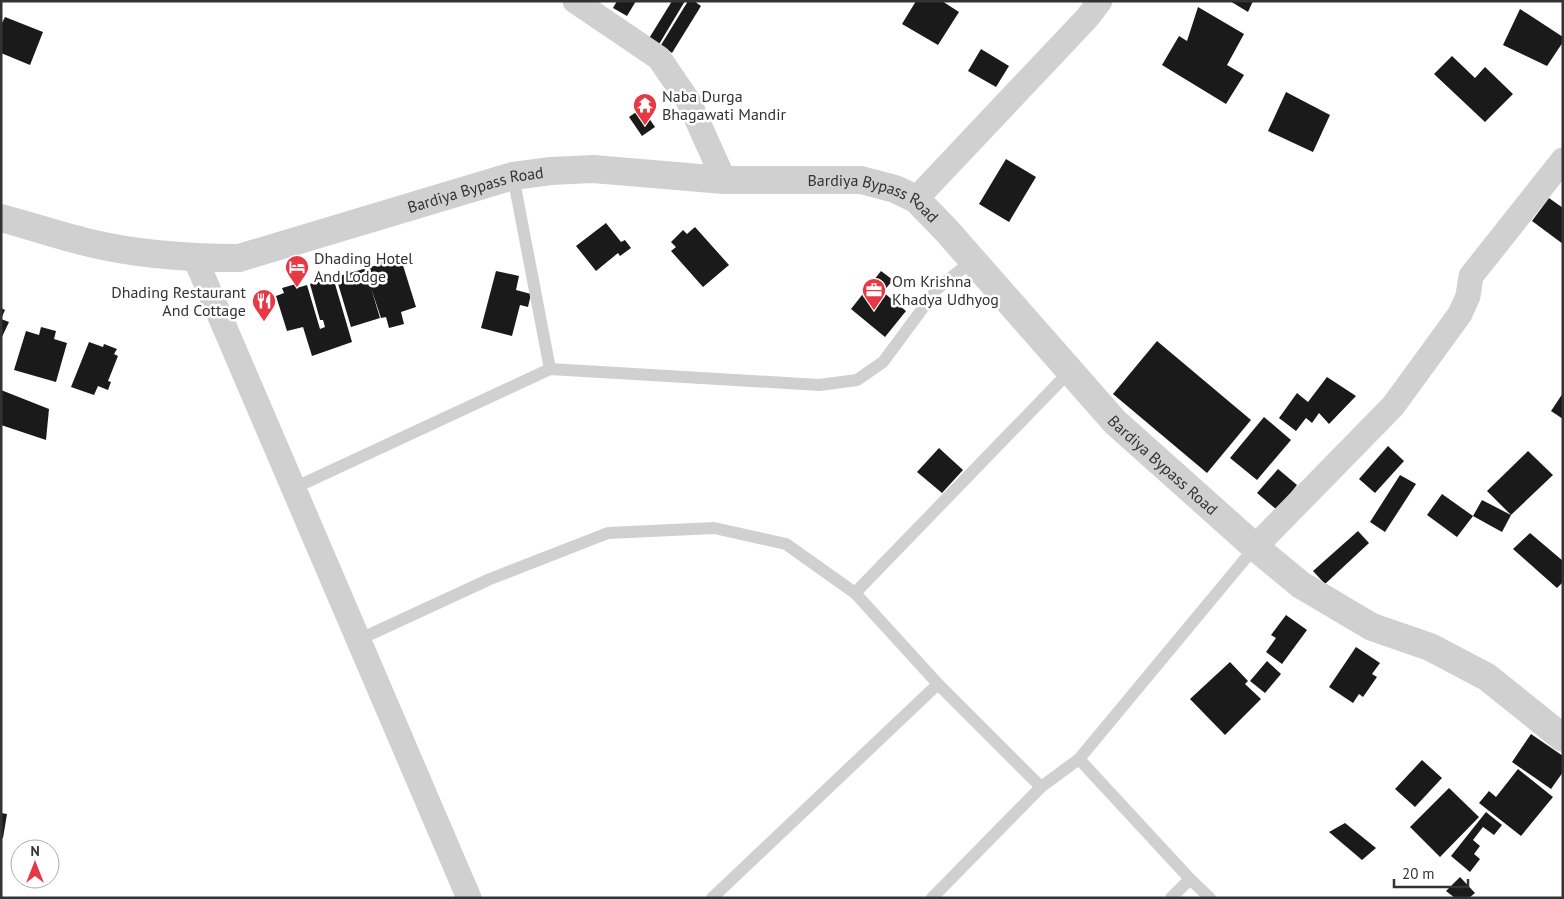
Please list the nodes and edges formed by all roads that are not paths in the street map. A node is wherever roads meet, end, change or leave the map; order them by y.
1 (575, 1) edge
2 (1089, 7) edge
3 (1563, 160) edge
4 (513, 176) junction
5 (724, 180) junction
6 (916, 199) junction
7 (1, 218) edge
8 (195, 258) junction
9 (973, 260) junction
10 (550, 369) junction
11 (1070, 371) junction
12 (294, 488) junction
13 (1255, 547) junction
14 (855, 593) junction
15 (358, 640) junction
16 (938, 684) junction
17 (1563, 738) edge
18 (1079, 759) junction
19 (1041, 787) junction
20 (1190, 879) junction
21 (469, 898) edge
22 (712, 898) edge
23 (932, 898) edge
24 (1171, 898) edge
25 (1210, 898) edge

1 - 5 street
2 - 6 street
3 - 13 street
4 - 5 street, Bardiya Bypass Road
4 - 8 street, Bardiya Bypass Road
4 - 10 lane
5 - 6 street, Bardiya Bypass Road
6 - 9 street, Bardiya Bypass Road
7 - 8 street, Bardiya Bypass Road
8 - 12 street
9 - 10 lane
9 - 11 street, Bardiya Bypass Road
10 - 12 lane
11 - 13 street, Bardiya Bypass Road
11 - 14 lane
12 - 15 street
13 - 17 street, Bardiya Bypass Road
13 - 18 lane
14 - 15 lane
14 - 16 lane
15 - 21 street
16 - 19 lane
16 - 22 lane
18 - 19 lane
18 - 20 lane
19 - 23 lane
20 - 24 lane
20 - 25 lane

